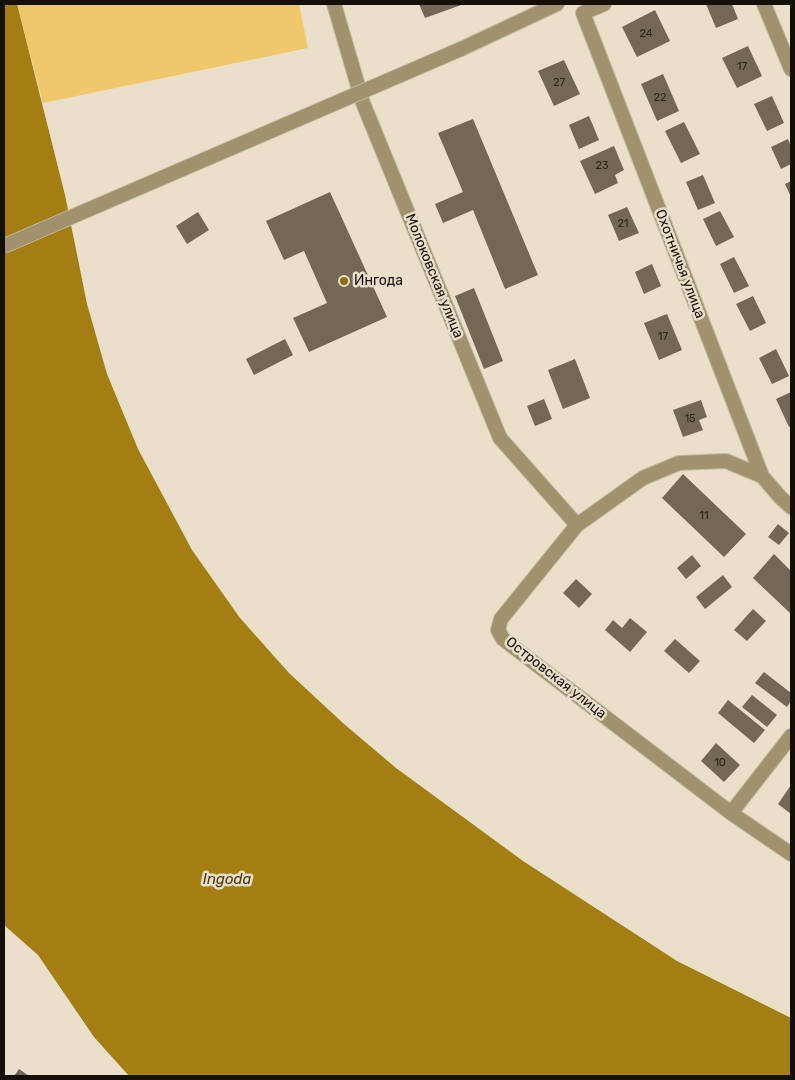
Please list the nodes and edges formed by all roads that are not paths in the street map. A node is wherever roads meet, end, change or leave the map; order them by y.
1 (334, 4) edge
2 (557, 4) edge
3 (604, 4) edge
4 (764, 4) edge
5 (791, 70) edge
6 (4, 246) edge
7 (762, 476) junction
8 (791, 506) edge
9 (578, 525) junction
10 (791, 736) edge
11 (731, 813) junction
12 (791, 854) edge

1 - 9 street, Молоковская улица
2 - 6 street, bridge
3 - 7 street, Охотничья улица
4 - 5 street
7 - 8 street, Охотничья улица
7 - 9 street, Островская улица
9 - 11 street, Островская улица
10 - 11 street
11 - 12 street, Островская улица

